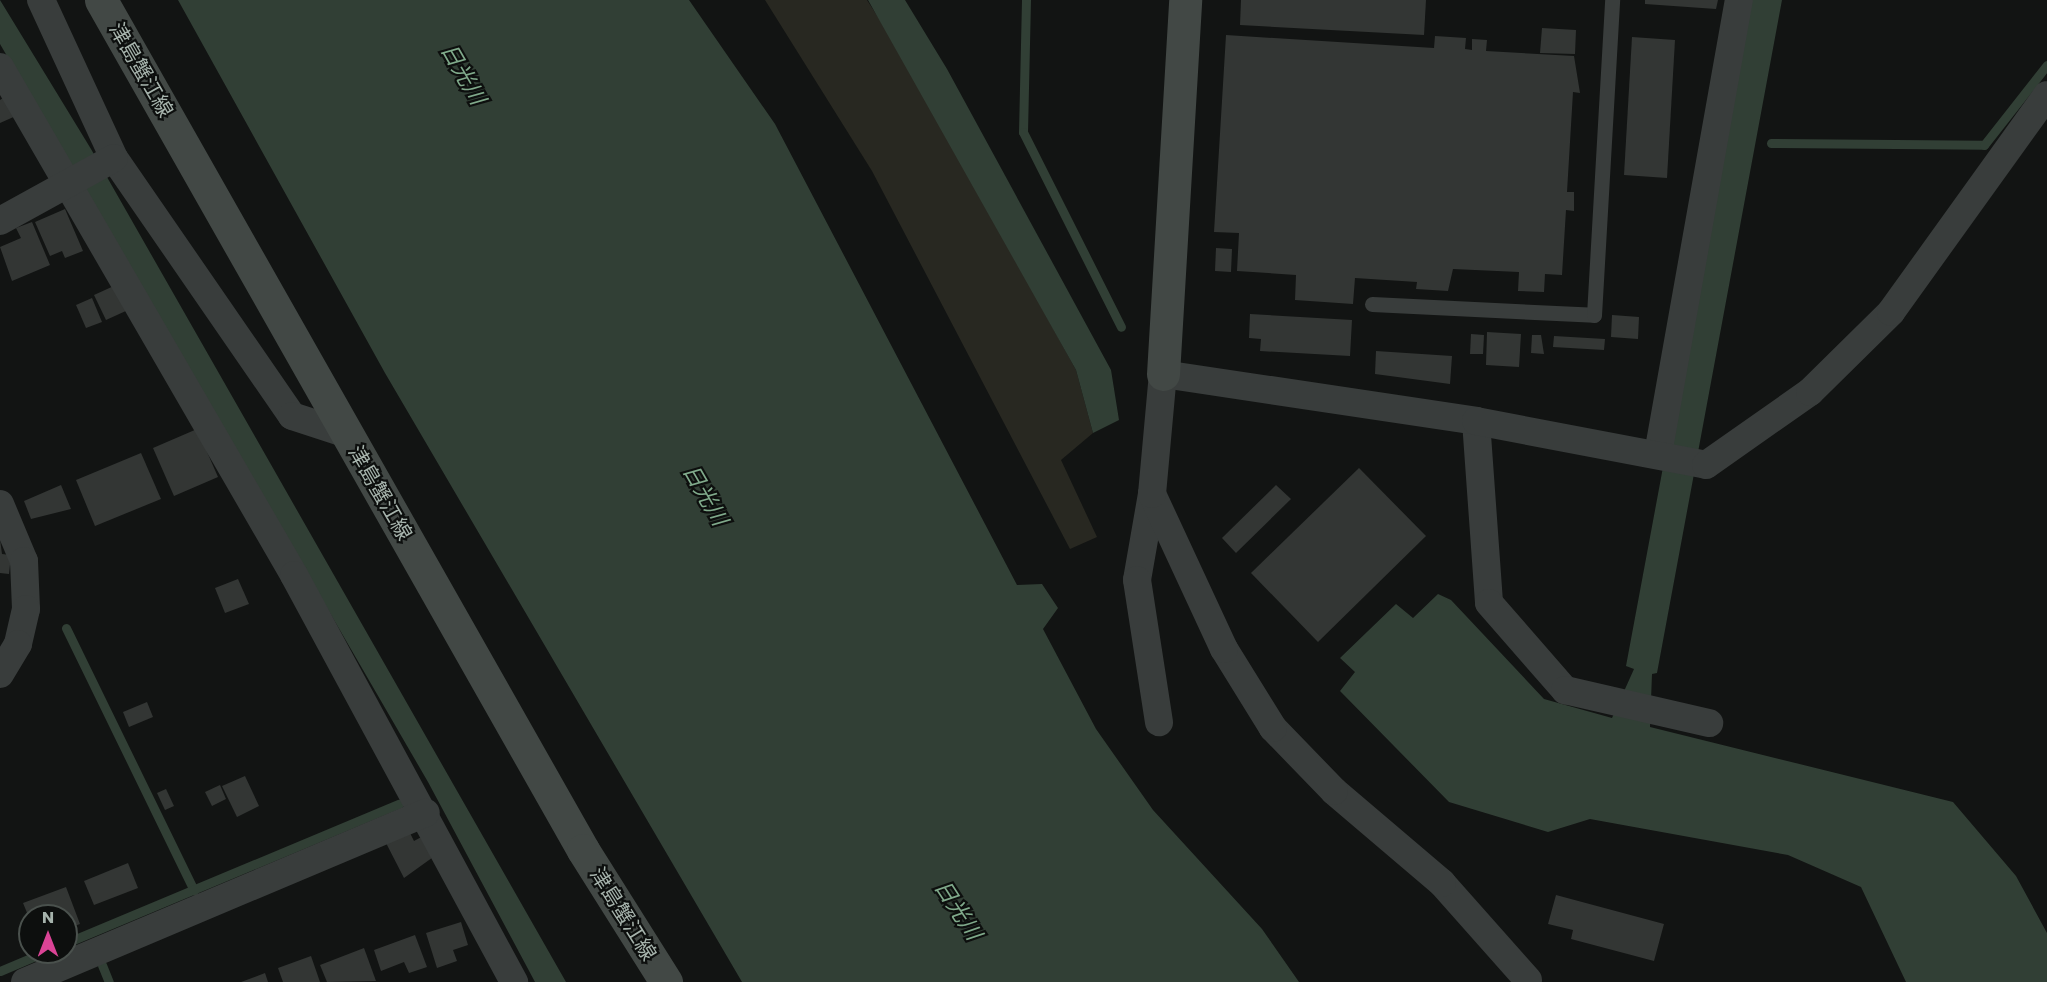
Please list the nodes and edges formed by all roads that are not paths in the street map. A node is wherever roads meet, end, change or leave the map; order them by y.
1 (41, 0) edge
2 (101, 0) edge
3 (1185, 0) edge
4 (1612, 0) edge
5 (1739, 0) edge
6 (0, 67) edge
7 (2047, 95) edge
8 (114, 158) junction
9 (72, 184) junction
10 (0, 221) edge
11 (1372, 304) dead end
12 (1163, 374) junction
13 (1476, 421) junction
14 (347, 434) junction
15 (1661, 455) junction
16 (1152, 494) junction
17 (0, 504) edge
18 (0, 674) edge
19 (1159, 722) dead end
20 (1709, 723) dead end
21 (426, 813) junction
22 (1528, 980) dead end
23 (25, 982) edge
24 (513, 982) edge
25 (666, 982) edge

1 - 8 street
2 - 14 main road, 津島蟹江線
3 - 12 main road
4 - 11 lane
5 - 15 street
6 - 9 street
7 - 15 street
8 - 9 street
8 - 14 street
9 - 10 street
9 - 21 street
12 - 13 street
12 - 16 street
13 - 15 street
13 - 20 street
14 - 25 main road, 津島蟹江線
16 - 19 street
16 - 22 street
17 - 18 street
21 - 23 street
21 - 24 street

